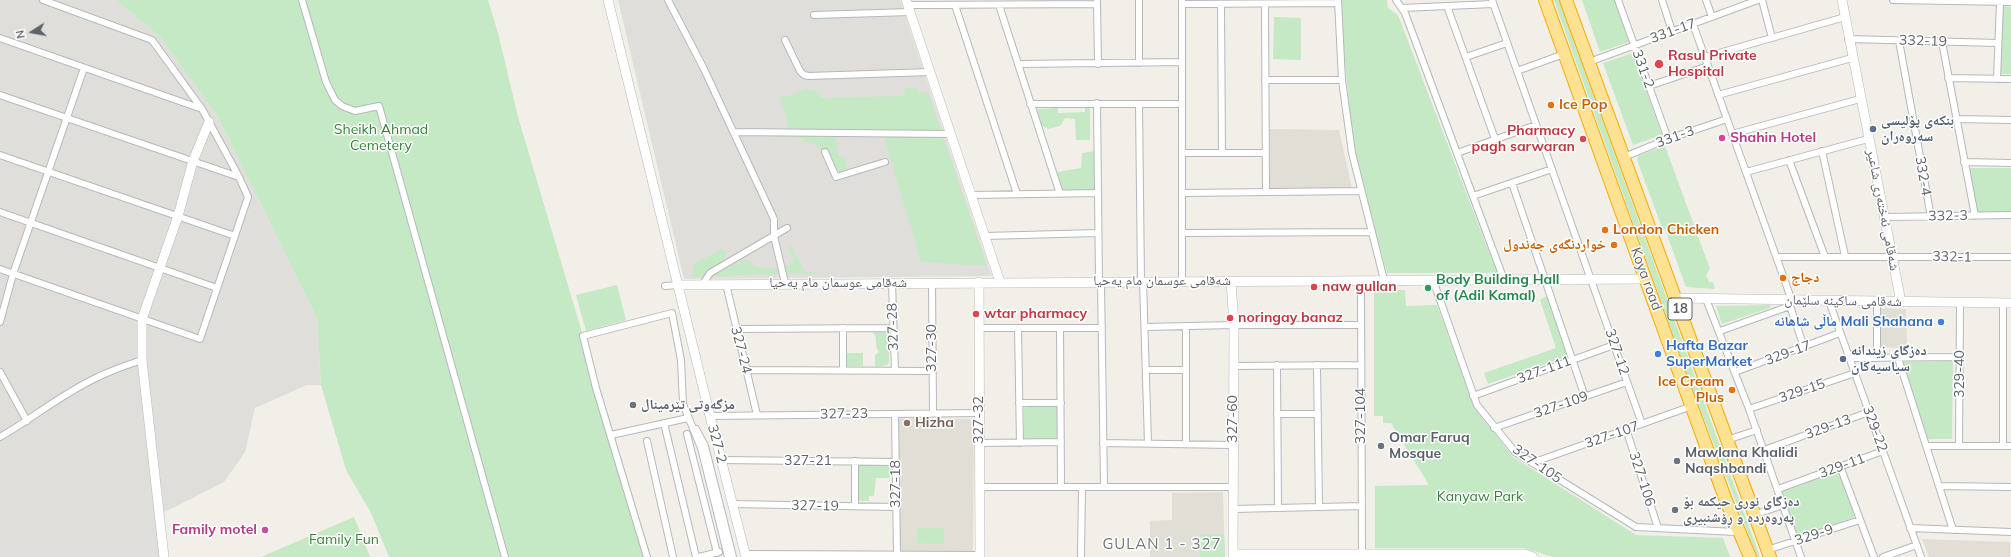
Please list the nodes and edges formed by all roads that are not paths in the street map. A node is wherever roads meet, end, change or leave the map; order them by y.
1 (43, 0) edge
2 (302, 0) edge
3 (608, 0) edge
4 (668, 0) edge
5 (1139, 0) edge
6 (1396, 0) edge
7 (1545, 0) edge
8 (1566, 0) edge
9 (1618, 0) edge
10 (1662, 0) edge
11 (1706, 0) edge
12 (1758, 0) edge
13 (1762, 0) edge
14 (1842, 0) edge
15 (1893, 0) edge
16 (1097, 2) edge
17 (1182, 2) edge
18 (1338, 2) edge
19 (1492, 2) edge
20 (2000, 2) junction
21 (2011, 2) edge
22 (955, 4) junction
23 (1221, 4) junction
24 (1265, 4) junction
25 (999, 5) junction
26 (908, 6) edge
27 (1447, 6) junction
28 (1402, 8) junction
29 (814, 15) dead end
30 (1712, 17) junction
31 (1845, 17) junction
32 (1693, 24) junction
33 (1672, 31) junction
34 (0, 38) edge
35 (1772, 38) junction
36 (1848, 39) junction
37 (785, 40) dead end
38 (1899, 41) junction
39 (1942, 42) junction
40 (1507, 43) junction
41 (1998, 43) junction
42 (1634, 45) junction
43 (1564, 54) junction
44 (1466, 57) junction
45 (1704, 57) junction
46 (1852, 58) junction
47 (1182, 62) junction
48 (1590, 62) junction
49 (1139, 63) junction
50 (1018, 64) junction
51 (1098, 64) junction
52 (1708, 66) junction
53 (84, 68) junction
54 (1517, 70) junction
55 (930, 72) junction
56 (1948, 78) junction
57 (1997, 79) junction
58 (2011, 79) edge
59 (1266, 80) junction
60 (1342, 80) junction
61 (1650, 86) junction
62 (0, 95) edge
63 (1718, 95) junction
64 (1860, 99) junction
65 (1030, 104) junction
66 (1097, 104) junction
67 (1139, 104) junction
68 (1181, 104) junction
69 (202, 109) junction
70 (66, 118) junction
71 (1727, 119) junction
72 (1956, 119) junction
73 (2011, 120) edge
74 (209, 122) junction
75 (1536, 125) junction
76 (734, 132) junction
77 (951, 134) junction
78 (1732, 134) junction
79 (1495, 139) junction
80 (1668, 139) junction
81 (1868, 139) junction
82 (1822, 151) junction
83 (825, 152) dead end
84 (1182, 152) junction
85 (1266, 152) junction
86 (1222, 153) junction
87 (1457, 153) junction
88 (0, 155) edge
89 (1624, 157) junction
90 (1789, 160) junction
91 (193, 161) junction
92 (885, 162) dead end
93 (1964, 162) junction
94 (2011, 163) edge
95 (1552, 169) junction
96 (48, 171) junction
97 (1746, 172) junction
98 (239, 177) junction
99 (1512, 183) junction
100 (1361, 191) junction
101 (1266, 192) junction
102 (1098, 193) junction
103 (1182, 193) junction
104 (1017, 194) junction
105 (1060, 194) junction
106 (971, 195) junction
107 (1473, 196) junction
108 (0, 212) edge
109 (2011, 215) edge
110 (178, 216) junction
111 (1930, 216) junction
112 (1974, 216) junction
113 (1884, 218) junction
114 (31, 223) junction
115 (787, 228) dead end
116 (1372, 232) junction
117 (1098, 233) junction
118 (1182, 233) junction
119 (235, 236) junction
120 (774, 236) junction
121 (985, 236) junction
122 (1825, 256) junction
123 (1845, 256) junction
124 (1892, 256) junction
125 (1777, 257) junction
126 (2011, 257) edge
127 (159, 268) junction
128 (0, 269) edge
129 (13, 274) junction
130 (1592, 279) junction
131 (1646, 279) junction
132 (1361, 280) junction
133 (1384, 280) junction
134 (1434, 280) junction
135 (1504, 280) junction
136 (1545, 280) junction
137 (1142, 281) junction
138 (1182, 281) junction
139 (1231, 281) junction
140 (979, 282) junction
141 (1000, 282) junction
142 (1100, 282) junction
143 (785, 283) junction
144 (892, 283) junction
145 (932, 283) junction
146 (678, 284) junction
147 (703, 284) junction
148 (726, 284) junction
149 (665, 286) dead end
150 (217, 288) junction
151 (1676, 298) junction
152 (1706, 299) junction
153 (1829, 301) junction
154 (1877, 301) junction
155 (1901, 302) junction
156 (1960, 302) junction
157 (1791, 303) junction
158 (2007, 303) edge
159 (142, 319) junction
160 (0, 322) edge
161 (1234, 325) junction
162 (1361, 325) junction
163 (1186, 326) junction
164 (1145, 327) junction
165 (843, 328) junction
166 (893, 328) junction
167 (979, 328) junction
168 (1018, 328) junction
169 (1060, 328) junction
170 (1102, 328) junction
171 (736, 329) junction
172 (1720, 331) junction
173 (1840, 333) junction
174 (1614, 345) junction
175 (1804, 347) junction
176 (1960, 357) junction
177 (1850, 358) junction
178 (1877, 358) junction
179 (1898, 358) junction
180 (142, 360) junction
181 (1572, 360) junction
182 (1277, 365) junction
183 (1317, 365) junction
184 (1361, 365) junction
185 (1234, 366) junction
186 (746, 370) junction
187 (843, 370) junction
188 (1146, 370) junction
189 (1186, 370) junction
190 (895, 371) junction
191 (932, 371) junction
192 (0, 372) edge
193 (1735, 372) junction
194 (1855, 373) junction
195 (1627, 382) junction
196 (1473, 396) junction
197 (1585, 397) junction
198 (1019, 403) junction
199 (1061, 403) junction
200 (1692, 406) junction
201 (1749, 409) junction
202 (1869, 412) junction
203 (933, 413) junction
204 (979, 413) junction
205 (895, 414) junction
206 (1277, 414) junction
207 (1318, 414) junction
208 (757, 415) junction
209 (710, 416) junction
210 (688, 418) junction
211 (28, 421) junction
212 (664, 422) junction
213 (1642, 424) junction
214 (1494, 428) junction
215 (1626, 429) junction
216 (1756, 430) junction
217 (687, 434) dead end
218 (610, 436) junction
219 (0, 437) edge
220 (1727, 440) junction
221 (647, 441) dead end
222 (1061, 442) junction
223 (979, 443) junction
224 (1020, 443) junction
225 (1103, 443) junction
226 (1148, 443) junction
227 (1186, 444) junction
228 (1233, 445) junction
229 (1927, 446) junction
230 (1959, 446) junction
231 (2003, 446) junction
232 (2011, 446) edge
233 (1764, 450) junction
234 (1883, 451) junction
235 (721, 460) junction
236 (855, 461) junction
237 (896, 462) junction
238 (1532, 463) junction
239 (1840, 466) junction
240 (1940, 486) junction
241 (980, 487) junction
242 (1061, 487) junction
243 (1082, 487) junction
244 (1104, 487) junction
245 (1233, 487) junction
246 (2011, 487) edge
247 (1778, 488) junction
248 (1725, 498) junction
249 (733, 504) junction
250 (1784, 505) junction
251 (855, 506) junction
252 (1362, 506) junction
253 (896, 507) junction
254 (1319, 507) junction
255 (1278, 508) junction
256 (1233, 509) junction
257 (1754, 515) junction
258 (1860, 520) junction
259 (1658, 528) junction
260 (1910, 528) junction
261 (1953, 530) junction
262 (1736, 532) junction
263 (2011, 532) edge
264 (1796, 541) junction
265 (1917, 545) junction
266 (728, 549) junction
267 (717, 553) junction
268 (1362, 553) junction
269 (1768, 554) edge
270 (896, 555) junction
271 (1233, 555) edge
272 (1282, 555) edge
273 (1397, 555) edge
274 (1442, 555) edge
275 (746, 556) edge
276 (794, 556) edge
277 (936, 556) edge
278 (980, 556) edge
279 (164, 557) edge
280 (505, 557) edge
281 (647, 557) edge
282 (673, 557) edge
283 (698, 557) edge
284 (728, 557) edge
285 (733, 557) edge
286 (1081, 557) edge
287 (1533, 557) edge
288 (1743, 557) edge
289 (1750, 557) edge
290 (1801, 557) edge
291 (1874, 557) edge
292 (1883, 557) edge
293 (1921, 557) edge

1 - 69 street
2 - 280 street
3 - 146 street, 327-2
4 - 76 street
5 - 49 street
6 - 28 street
7 - 43 highway, Koya road / 18
8 - 48 highway, Koya road / 18
9 - 42 street, 331-2
10 - 33 street
11 - 30 street
12 - 30 street, 331-17
13 - 35 street
14 - 31 street, شەقامی ئەختەری شاعیر
15 - 20 street
16 - 25 street
16 - 51 street
17 - 23 street
17 - 47 street
18 - 24 street
18 - 60 street
19 - 27 street
19 - 40 street, 327-12
20 - 21 street
20 - 41 street
22 - 25 street
22 - 26 street
22 - 104 street
23 - 24 street
23 - 86 street
24 - 59 street
25 - 50 street
26 - 29 street
26 - 55 street
27 - 28 street
27 - 44 street
28 - 87 street
30 - 32 street, 331-17
31 - 35 street
31 - 36 street, شەقامی ئەختەری شاعیر
32 - 33 street, 331-17
32 - 45 street
33 - 42 street, 331-17
34 - 53 street
35 - 45 street
36 - 38 street, 332-19
36 - 46 street, شەقامی ئەختەری شاعیر
37 - 55 street
38 - 39 street, 332-19
38 - 111 street, 332-4
39 - 41 street, 332-19
39 - 56 street
40 - 44 street
40 - 54 street, 327-12
41 - 57 street
42 - 48 street, 331-17
42 - 61 street, 331-2
43 - 54 street
43 - 131 highway, Koya road / 18
44 - 79 street
45 - 52 street
46 - 63 street
46 - 64 street, شەقامی ئەختەری شاعیر
47 - 49 street
47 - 68 street
48 - 89 highway, Koya road / 18
49 - 51 street
50 - 51 street
50 - 65 street
52 - 61 street
52 - 63 street
53 - 69 street
53 - 70 street
54 - 75 street, 327-12
55 - 77 street
56 - 57 street
56 - 72 street
57 - 58 street
59 - 60 street
59 - 85 street
60 - 100 street
61 - 80 street, 331-2
62 - 70 street
63 - 71 street
64 - 78 street
64 - 81 street, شەقامی ئەختەری شاعیر
65 - 66 street
65 - 105 street
66 - 67 street
66 - 102 street
67 - 68 street
67 - 137 street
68 - 84 street
69 - 74 street
70 - 91 street
70 - 96 street
71 - 78 street
71 - 80 street, 331-3
72 - 73 street
72 - 93 street
74 - 91 street
74 - 98 street
75 - 79 street
75 - 95 street, 327-12
76 - 77 street
76 - 120 street
77 - 106 street
78 - 97 street
79 - 87 street
80 - 89 street, 331-3
81 - 82 street
81 - 113 street, شەقامی ئەختەری شاعیر
82 - 90 street
82 - 123 street
83 - 92 street
84 - 86 street
84 - 103 street
85 - 86 street
85 - 101 street
87 - 107 street
88 - 96 street
89 - 151 highway, Koya road / 18
90 - 97 street
90 - 122 street
91 - 98 street
91 - 110 street
93 - 94 street
93 - 112 street
95 - 99 street
95 - 130 street, 327-12
96 - 110 street
96 - 114 street
97 - 125 street
98 - 119 street
99 - 107 street
99 - 136 street
100 - 101 street
100 - 116 street
101 - 103 street
102 - 105 street
102 - 117 street
103 - 118 street
104 - 105 street
104 - 106 street
106 - 121 street
107 - 135 street
108 - 114 street
109 - 112 street, 332-3
110 - 119 street
110 - 127 street
111 - 112 street, 332-3
111 - 113 street, 332-3
113 - 124 street, شەقامی ئەختەری شاعیر
114 - 127 street
114 - 129 street
115 - 120 street
116 - 118 street
116 - 133 street
117 - 121 street
117 - 142 street
118 - 138 street
119 - 150 street
120 - 143 street
120 - 147 street
121 - 141 street
122 - 123 street, 332-1
122 - 125 street, 332-1
123 - 124 street, 332-1
124 - 126 street, 332-1
124 - 155 street, شەقامی ئەختەری شاعیر
125 - 157 street
127 - 150 street
127 - 159 street
128 - 129 street
129 - 159 street
129 - 160 street
130 - 131 street, شەقامی عوسمان مام یەحیا
130 - 136 street, شەقامی عوسمان مام یەحیا
130 - 174 street, 327-12
131 - 200 highway, Koya road / 18
132 - 133 street, شەقامی عوسمان مام یەحیا
132 - 139 street, شەقامی عوسمان مام یەحیا
132 - 162 street, 327-104
133 - 134 street, شەقامی عوسمان مام یەحیا
134 - 135 street, شەقامی عوسمان مام یەحیا
134 - 196 street, 327-105
135 - 136 street, شەقامی عوسمان مام یەحیا
136 - 181 street
137 - 138 street, شەقامی عوسمان مام یەحیا
137 - 142 street, شەقامی عوسمان مام یەحیا
137 - 164 street
138 - 139 street, شەقامی عوسمان مام یەحیا
139 - 161 street, 327-60
140 - 141 street, شەقامی عوسمان مام یەحیا
140 - 145 street, شەقامی عوسمان مام یەحیا
140 - 167 street, 327-32
141 - 142 street, شەقامی عوسمان مام یەحیا
142 - 170 street
143 - 144 street, شەقامی عوسمان مام یەحیا
143 - 148 street, شەقامی عوسمان مام یەحیا
144 - 145 street, شەقامی عوسمان مام یەحیا
144 - 166 street, 327-28
145 - 191 street, 327-30
146 - 147 street, شەقامی عوسمان مام یەحیا
146 - 149 street
146 - 209 street, 327-2
147 - 148 street, شەقامی عوسمان مام یەحیا
148 - 171 street, 327-24
150 - 159 street
151 - 152 street, شەقامی ساکینە سلێمان
151 - 220 highway, Koya road / 18
152 - 157 street, شەقامی ساکینە سلێمان
152 - 172 street
153 - 154 street, شەقامی ساکینە سلێمان
153 - 157 street, شەقامی ساکینە سلێمان
153 - 173 street, 329-22
154 - 155 street, شەقامی ساکینە سلێمان
154 - 178 street
155 - 156 street, شەقامی ساکینە سلێمان
156 - 158 street, شەقامی ساکینە سلێمان
156 - 176 street, 329-40
157 - 172 street
157 - 175 street
158 - 231 street
159 - 180 street
161 - 162 street
161 - 163 street
161 - 185 street, 327-60
162 - 184 street, 327-104
163 - 164 street
163 - 189 street
164 - 188 street
165 - 166 street
165 - 171 street
165 - 187 street
166 - 190 street, 327-28
167 - 168 street
167 - 204 street, 327-32
168 - 169 street
168 - 198 street
169 - 170 street
169 - 199 street
170 - 225 street
171 - 186 street, 327-24
172 - 193 street
173 - 175 street, 329-17
173 - 177 street, 329-22
174 - 181 street, 327-111
174 - 195 street, 327-12
175 - 193 street, 329-17
176 - 179 street
176 - 230 street, 329-40
177 - 178 street
177 - 194 street, 329-22
178 - 179 street
179 - 229 street
180 - 211 street
180 - 279 street
181 - 196 street, 327-111
181 - 197 street
182 - 183 street
182 - 185 street
182 - 206 street
183 - 184 street
183 - 207 street
184 - 252 street, 327-104
185 - 228 street, 327-60
186 - 187 street
186 - 208 street, 327-24
187 - 190 street
188 - 189 street
188 - 226 street
189 - 227 street
190 - 191 street
191 - 203 street, 327-30
192 - 211 street
193 - 201 street
194 - 201 street, 329-15
194 - 202 street, 329-22
195 - 197 street, 327-109
195 - 213 street, 327-12
196 - 214 street, 327-105
197 - 214 street, 327-109
198 - 199 street
198 - 224 street
199 - 222 street
200 - 213 street, 327-107
200 - 248 highway, Koya road / 18
201 - 216 street
202 - 233 street, 329-13
202 - 234 street, 329-22
203 - 204 street, 327-23
203 - 205 street, 327-23
204 - 223 street, 327-32
205 - 208 street, 327-23
205 - 237 street, 327-18
206 - 207 street
206 - 255 street
207 - 254 street
208 - 209 street, 327-23
209 - 235 street, 327-2
210 - 212 street
210 - 218 street
210 - 266 street
211 - 219 street
212 - 218 street
212 - 283 street
213 - 215 street, 327-107
214 - 238 street, 327-105
215 - 238 street, 327-107
215 - 259 street, 327-106
216 - 220 street
216 - 233 street
217 - 267 street
218 - 281 street
220 - 257 highway, Koya road / 18
221 - 282 street
222 - 224 street
222 - 242 street
223 - 224 street
223 - 241 street, 327-32
225 - 226 street
225 - 244 street
226 - 227 street
227 - 228 street
228 - 245 street, 327-60
229 - 230 street
229 - 240 street
230 - 231 street
231 - 232 street
233 - 247 street
234 - 239 street, 329-11
234 - 260 street, 329-22
235 - 236 street, 327-21
235 - 249 street, 327-2
236 - 237 street, 327-21
236 - 251 street
237 - 253 street, 327-18
238 - 259 street, 327-105
239 - 247 street, 329-11
239 - 258 street
240 - 246 street
240 - 261 street
241 - 242 street
241 - 278 street, 327-32
242 - 243 street
243 - 244 street
243 - 286 street
244 - 245 street
245 - 256 street, 327-60
247 - 250 street
248 - 262 highway
248 - 289 highway, Koya road / 18
249 - 251 street, 327-19
249 - 275 street, 327-2
250 - 257 street
250 - 264 street
251 - 253 street, 327-19
252 - 254 street
252 - 268 street, 327-104
253 - 270 street, 327-18
254 - 255 street
255 - 256 street
256 - 271 street, 327-60
257 - 269 highway, Koya road / 18
258 - 264 street, 329-9
258 - 291 street
259 - 262 street, 327-105
260 - 261 street
260 - 265 street, 329-22
261 - 263 street
262 - 288 highway
264 - 269 street, 329-9
264 - 290 street
265 - 292 street
265 - 293 street, 329-22
266 - 267 street
266 - 284 street
266 - 285 street
267 - 283 street
268 - 272 street
268 - 273 street
270 - 276 street
270 - 277 street
271 - 272 street
273 - 274 street
274 - 287 street
275 - 276 street
277 - 278 street

